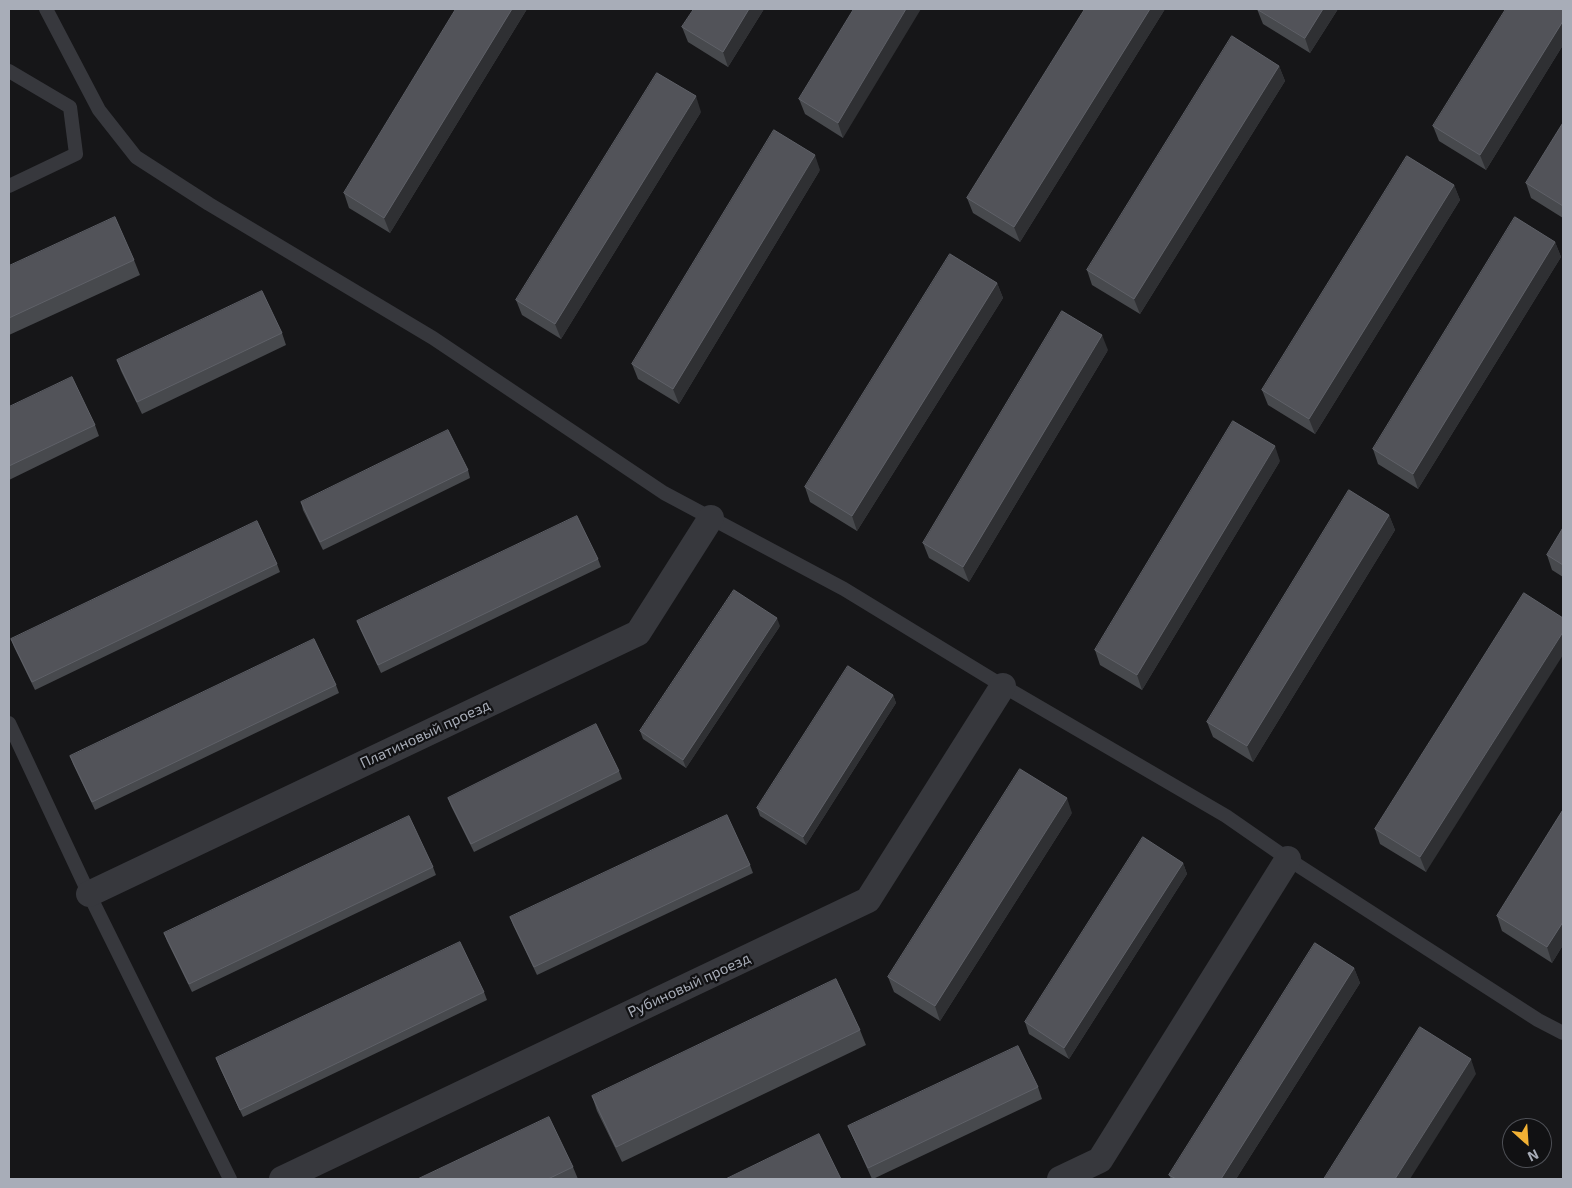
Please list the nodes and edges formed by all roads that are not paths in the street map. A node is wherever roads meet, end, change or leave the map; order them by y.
1 (46, 9) edge
2 (9, 71) edge
3 (9, 186) edge
4 (711, 518) junction
5 (1003, 686) junction
6 (9, 722) edge
7 (1288, 859) junction
8 (89, 894) junction
9 (1563, 1033) edge
10 (230, 1179) edge
11 (282, 1179) edge
12 (1060, 1179) edge

1 - 4 lane
2 - 3 lane
4 - 5 lane
4 - 8 street, Платиновый проезд
5 - 7 lane
5 - 11 street, Рубиновый проезд
6 - 8 lane
7 - 9 lane
7 - 12 street
8 - 10 lane

